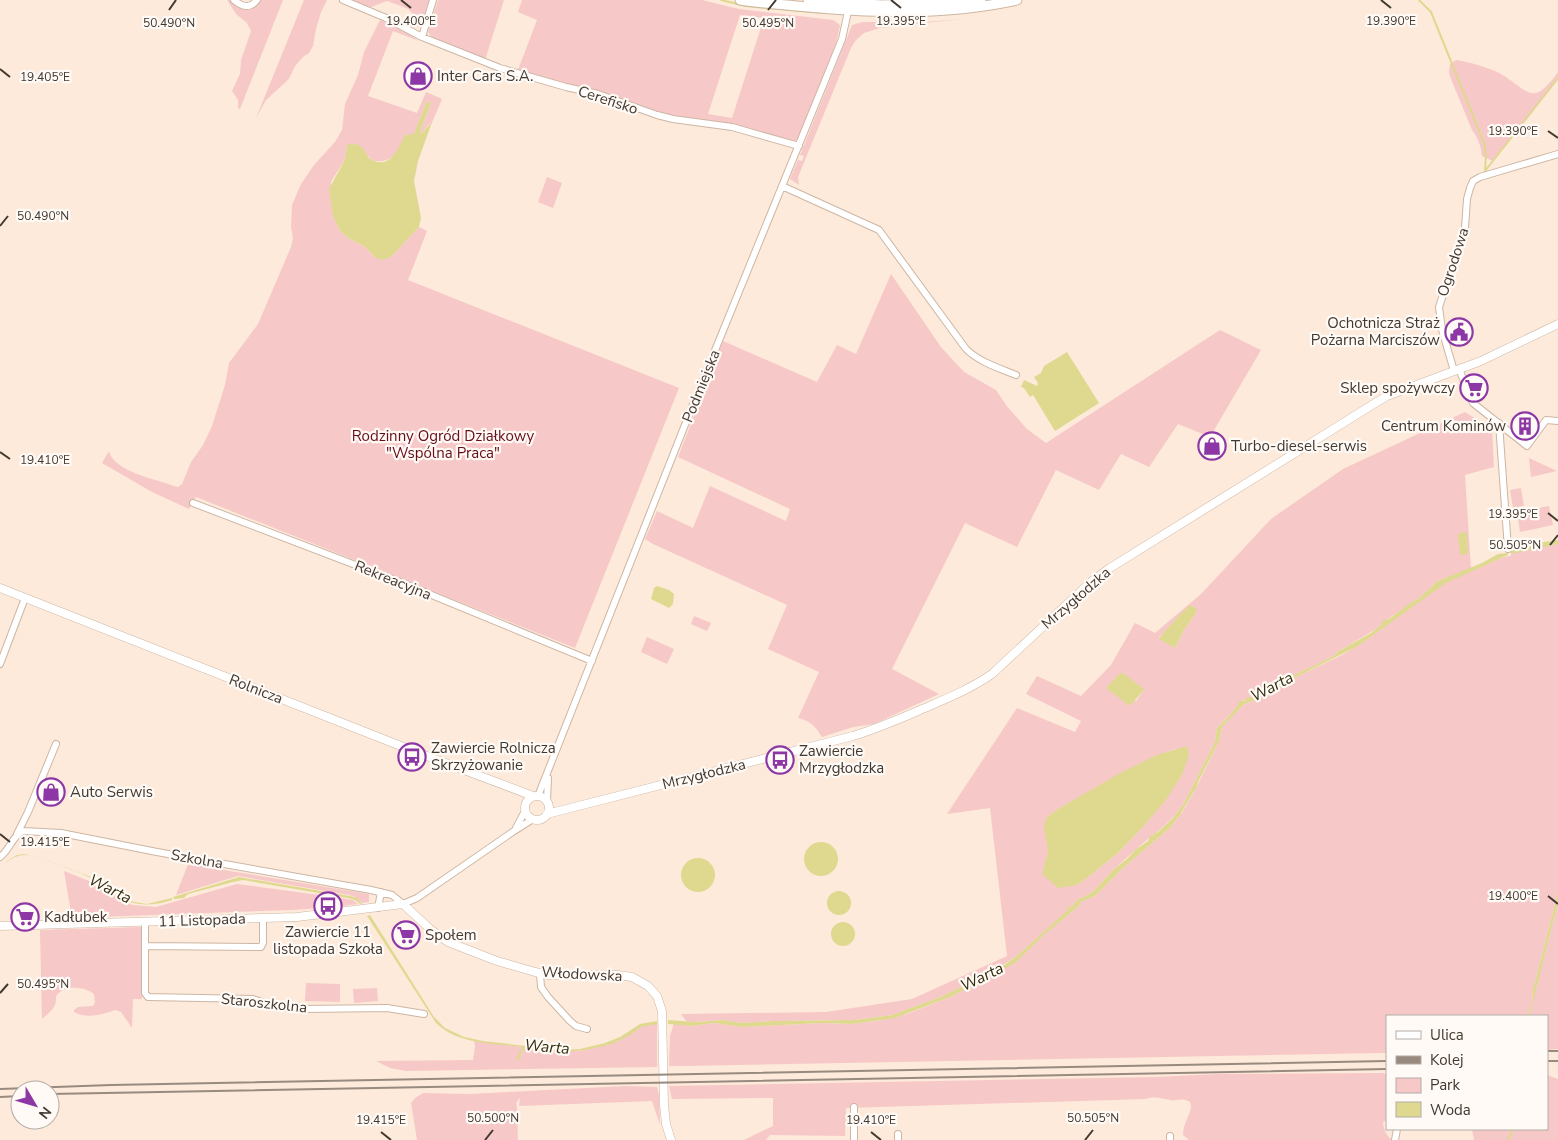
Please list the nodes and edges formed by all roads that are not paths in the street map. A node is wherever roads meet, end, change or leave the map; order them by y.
1 (234, 0) edge
2 (257, 0) edge
3 (343, 0) edge
4 (433, 0) edge
5 (740, 0) edge
6 (808, 0) edge
7 (981, 0) edge
8 (1017, 0) edge
9 (850, 5) edge
10 (422, 37) junction
11 (799, 146) junction
12 (1558, 154) edge
13 (782, 186) junction
14 (1558, 324) edge
15 (1457, 370) junction
16 (1016, 375) dead end
17 (1497, 422) junction
18 (1558, 422) edge
19 (193, 503) dead end
20 (1508, 549) dead end
21 (0, 588) edge
22 (26, 598) junction
23 (592, 661) junction
24 (0, 664) edge
25 (56, 744) dead end
26 (549, 771) junction
27 (512, 788) junction
28 (535, 796) junction
29 (547, 803) junction
30 (526, 807) junction
31 (570, 808) junction
32 (547, 814) junction
33 (533, 819) junction
34 (514, 831) junction
35 (17, 834) junction
36 (0, 857) edge
37 (381, 892) junction
38 (403, 904) junction
39 (374, 908) junction
40 (263, 918) junction
41 (145, 922) junction
42 (0, 926) edge
43 (146, 946) junction
44 (540, 974) junction
45 (424, 1014) dead end
46 (587, 1029) dead end
47 (854, 1107) dead end
48 (671, 1140) edge
49 (854, 1140) edge

1 - 2 street
3 - 10 street, Cerefisko
4 - 10 street
5 - 9 main road
6 - 9 main road
7 - 9 main road
8 - 9 main road
9 - 11 street, Podmiejska
10 - 11 street, Cerefisko
11 - 13 street, Podmiejska
12 - 15 street, Ogrodowa
13 - 16 street
13 - 23 street, Podmiejska
14 - 15 street, Mrzygłodzka
15 - 17 street
15 - 31 street, Mrzygłodzka
17 - 18 street
17 - 20 street
19 - 23 street, Rekreacyjna
21 - 22 street, Rolnicza
22 - 24 street
22 - 27 street, Rolnicza
23 - 26 street, Podmiejska
25 - 35 street
26 - 28 street, Podmiejska
26 - 29 street, Podmiejska
27 - 28 street, Rolnicza
27 - 30 street, Rolnicza
28 - 29 street
28 - 30 street
29 - 31 street, Mrzygłodzka
29 - 32 street
30 - 33 street
30 - 34 street
31 - 32 street, Mrzygłodzka
32 - 33 street
33 - 34 street
34 - 38 street
35 - 36 street
35 - 37 street, Szkolna
37 - 38 street, Szkolna
37 - 39 street
38 - 39 street, 11 Listopada
38 - 44 street, Włodowska
39 - 40 street, 11 Listopada
40 - 41 street, 11 Listopada
40 - 43 street
41 - 42 street, 11 Listopada
41 - 43 street, Staroszkolna
43 - 45 street, Staroszkolna
44 - 46 street
44 - 48 street, Włodowska
47 - 49 street

